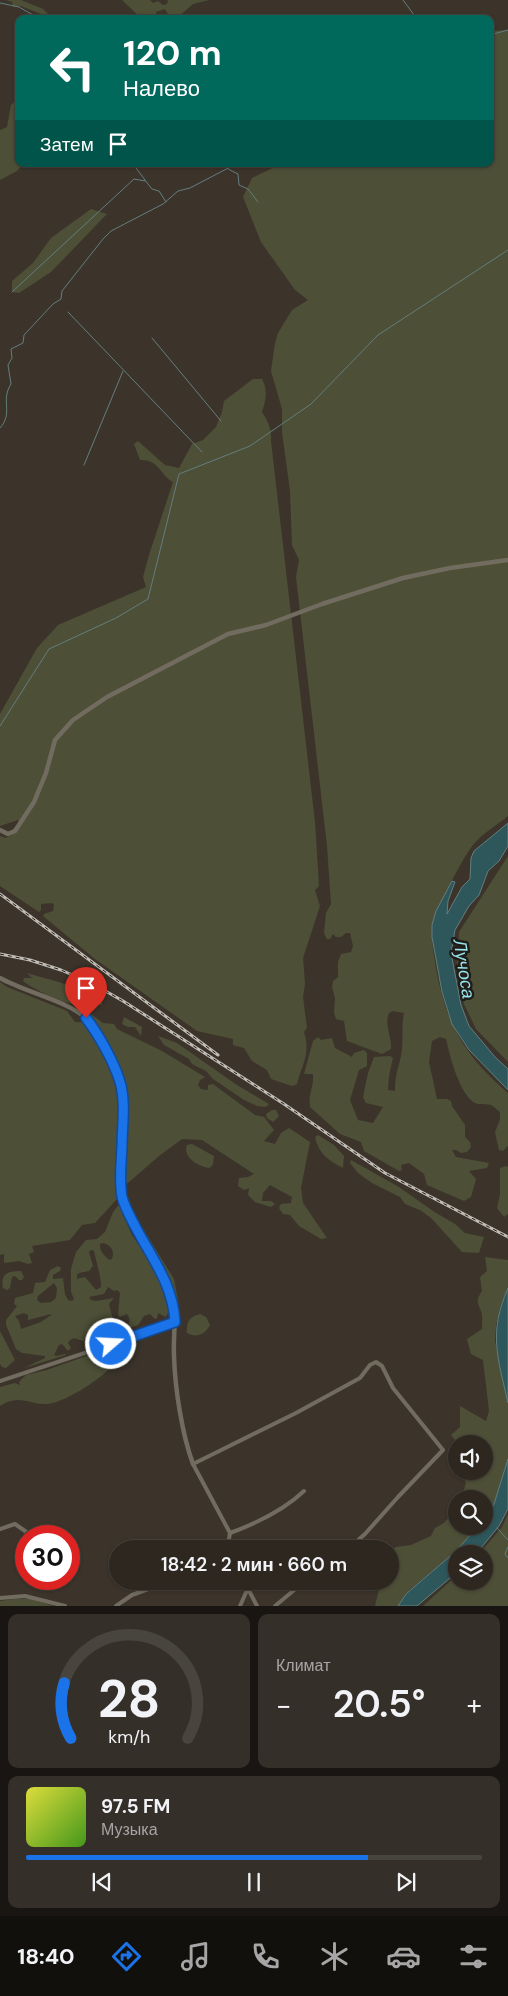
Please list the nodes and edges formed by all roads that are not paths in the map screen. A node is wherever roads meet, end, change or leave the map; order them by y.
1 (508, 560) edge
2 (0, 830) edge
3 (0, 978) edge
4 (175, 1322) junction
5 (0, 1381) edge
6 (193, 1464) junction
7 (304, 1491) dead end
8 (16, 1525) edge
9 (0, 1529) edge
10 (230, 1533) junction
11 (228, 1540) edge
12 (358, 1540) edge
13 (146, 1590) edge
14 (247, 1590) edge
15 (249, 1590) edge
16 (294, 1590) edge
17 (0, 1598) edge
18 (65, 1606) edge
19 (116, 1606) edge
20 (240, 1606) edge
21 (257, 1606) edge
22 (275, 1606) edge

1 - 2 street
3 - 4 street
4 - 5 street
4 - 6 street
6 - 10 street
6 - 12 street
7 - 10 street
8 - 9 street
10 - 11 street
13 - 19 street
14 - 20 street
15 - 21 street
16 - 22 street
17 - 18 street

